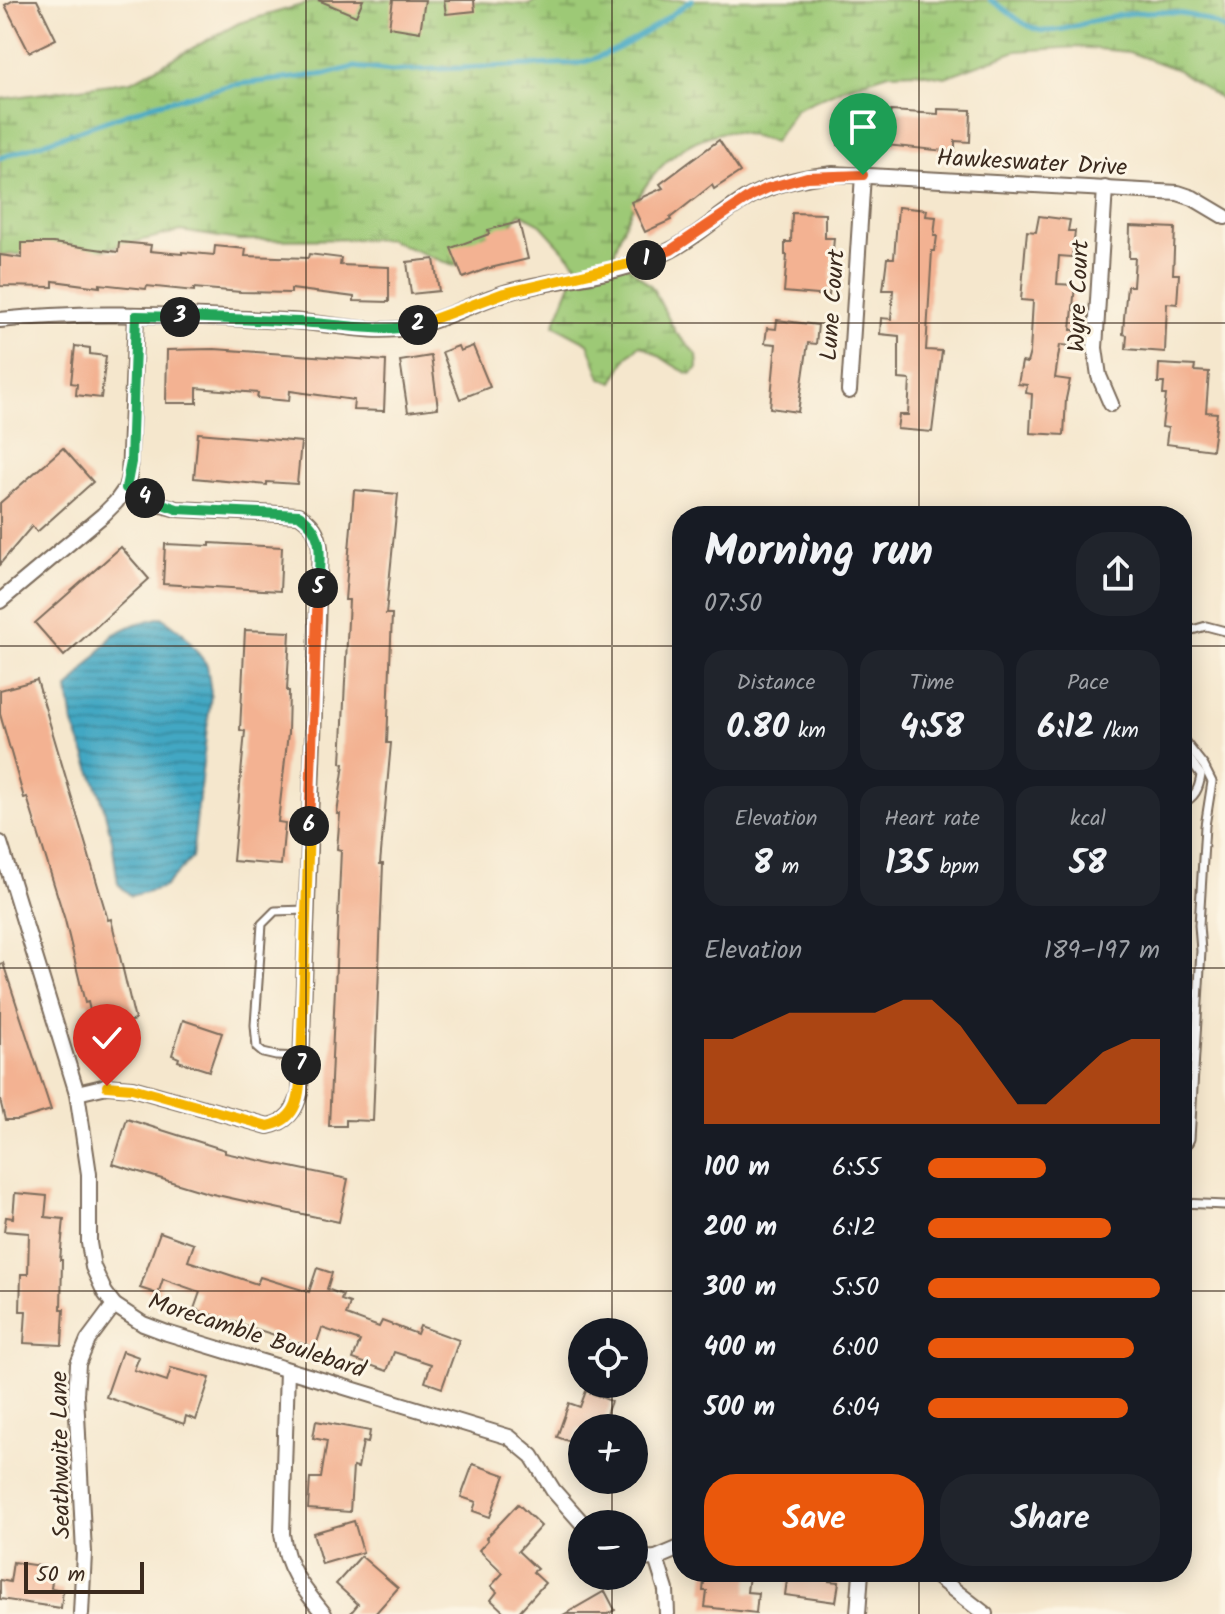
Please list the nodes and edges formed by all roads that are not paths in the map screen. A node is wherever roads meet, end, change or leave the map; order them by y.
1 (863, 175) junction
2 (1105, 188) junction
3 (1225, 217) edge
4 (136, 316) junction
5 (0, 320) edge
6 (849, 391) dead end
7 (1111, 404) dead end
8 (126, 488) junction
9 (0, 601) edge
10 (1192, 630) edge
11 (1225, 631) edge
12 (1192, 751) edge
13 (1192, 762) edge
14 (1192, 796) edge
15 (0, 843) edge
16 (306, 910) junction
17 (301, 1057) junction
18 (77, 1093) junction
19 (1192, 1097) edge
20 (1192, 1203) edge
21 (1225, 1205) edge
22 (114, 1305) junction
23 (287, 1370) junction
24 (570, 1510) edge
25 (672, 1551) edge
26 (648, 1558) edge
27 (656, 1558) junction
28 (860, 1582) edge
29 (944, 1582) edge
30 (81, 1614) edge
31 (324, 1614) edge
32 (667, 1614) edge
33 (858, 1614) edge
34 (985, 1614) edge

1 - 2 street, Hawkeswater Drive
1 - 4 street, Hawkeswater Drive
1 - 6 street, Lune Court
2 - 3 street, Hawkeswater Drive
2 - 7 street, Wyre Court
4 - 5 street, Hawkeswater Drive
4 - 8 street
8 - 9 street
8 - 16 street
10 - 11 lane
12 - 19 lane
13 - 14 lane
15 - 18 street, Morecamble Boulebard
16 - 17 street
16 - 17 lane
17 - 18 street
18 - 22 street, Morecamble Boulebard
20 - 21 lane
22 - 23 street, Morecamble Boulebard
22 - 30 street, Seathwaite Lane
23 - 24 street, Morecamble Boulebard
23 - 31 street
25 - 27 street
26 - 27 street
27 - 32 street
28 - 33 street
29 - 34 street

